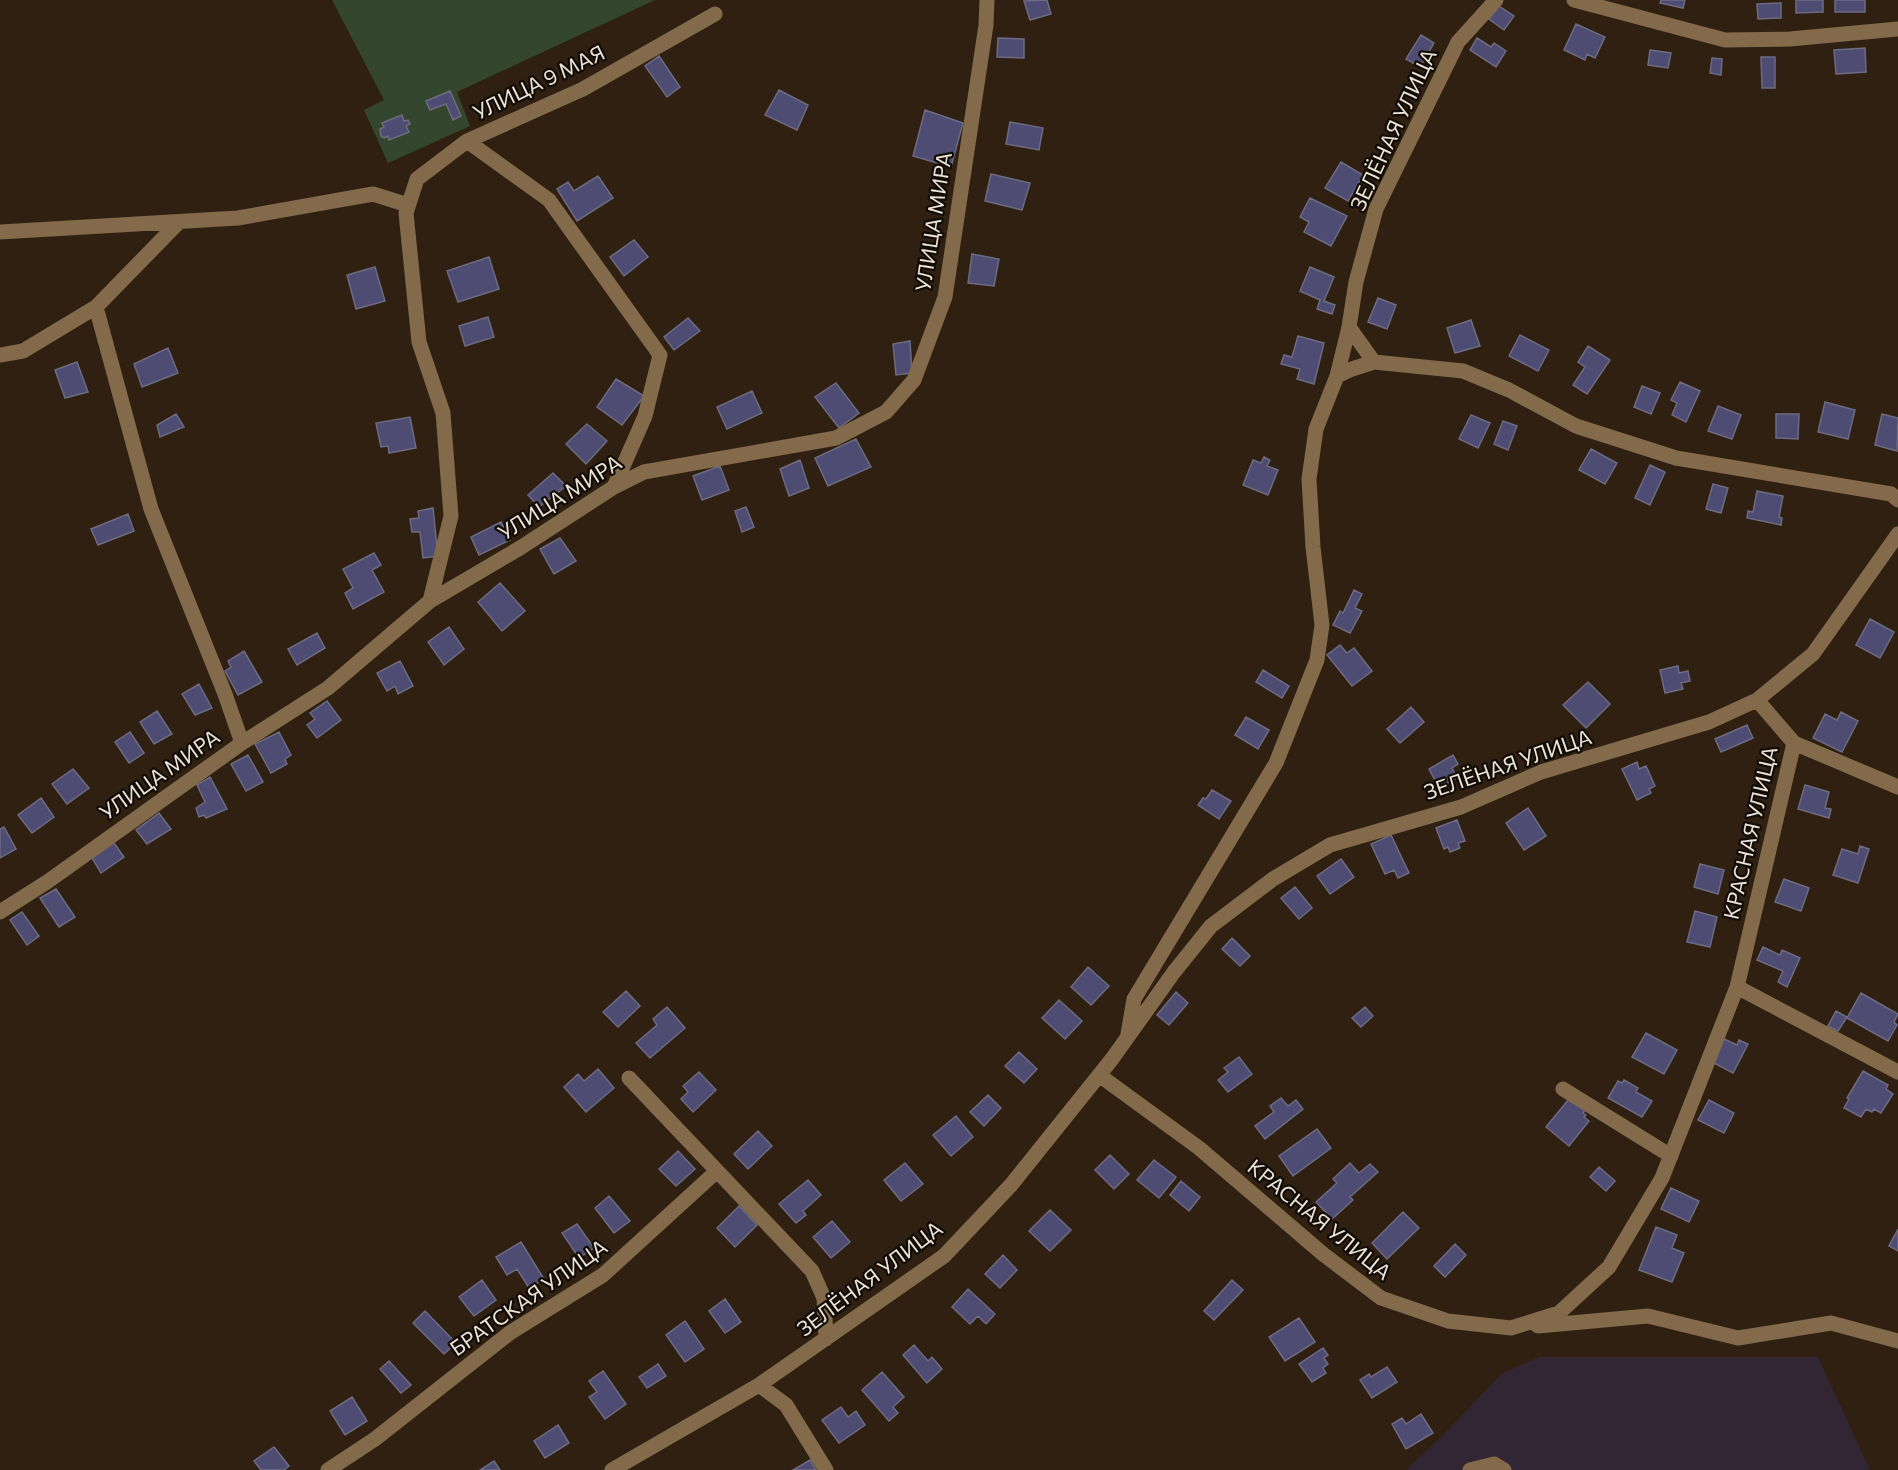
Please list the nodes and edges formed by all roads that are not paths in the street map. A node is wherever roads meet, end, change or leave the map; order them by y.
1 (987, 0) edge
2 (1496, 0) edge
3 (1574, 0) edge
4 (715, 14) dead end
5 (1898, 29) edge
6 (467, 141) junction
7 (407, 209) junction
8 (179, 222) junction
9 (0, 232) edge
10 (96, 307) junction
11 (1349, 327) junction
12 (0, 355) edge
13 (1374, 362) junction
14 (1337, 376) junction
15 (614, 487) junction
16 (1898, 500) edge
17 (1898, 534) edge
18 (430, 601) junction
19 (1757, 700) junction
20 (1794, 742) junction
21 (242, 743) junction
22 (1898, 787) edge
23 (0, 912) edge
24 (1737, 987) junction
25 (1128, 1037) junction
26 (1898, 1072) edge
27 (1099, 1075) junction
28 (629, 1078) dead end
29 (1563, 1089) dead end
30 (1671, 1156) junction
31 (717, 1171) junction
32 (1511, 1328) junction
33 (826, 1339) junction
34 (1898, 1341) edge
35 (759, 1384) junction
36 (328, 1470) edge
37 (612, 1470) edge
38 (826, 1470) edge
39 (1470, 1470) edge
40 (1504, 1470) edge

1 - 15 street, УЛИЦА МИРА
2 - 11 street, ЗЕЛЁНАЯ УЛИЦА
3 - 5 street
4 - 6 street, УЛИЦА 9 МАЯ
6 - 7 street, УЛИЦА 9 МАЯ
6 - 15 street
7 - 8 street
7 - 18 street
8 - 9 street
8 - 10 street
10 - 12 street
10 - 21 street
11 - 13 street
11 - 14 street, ЗЕЛЁНАЯ УЛИЦА
13 - 14 street
13 - 16 street
14 - 25 street, ЗЕЛЁНАЯ УЛИЦА
15 - 18 street, УЛИЦА МИРА
17 - 19 street, ЗЕЛЁНАЯ УЛИЦА
18 - 21 street, УЛИЦА МИРА
19 - 20 street, КРАСНАЯ УЛИЦА
19 - 25 street, ЗЕЛЁНАЯ УЛИЦА
20 - 22 street
20 - 24 street, КРАСНАЯ УЛИЦА
21 - 23 street, УЛИЦА МИРА
24 - 26 street
24 - 30 street, КРАСНАЯ УЛИЦА
25 - 27 street, ЗЕЛЁНАЯ УЛИЦА
27 - 32 street, КРАСНАЯ УЛИЦА
27 - 33 street, ЗЕЛЁНАЯ УЛИЦА
28 - 31 street
29 - 30 street
30 - 32 street, КРАСНАЯ УЛИЦА
31 - 33 street
31 - 36 street, БРАТСКАЯ УЛИЦА
32 - 34 street
33 - 35 street, ЗЕЛЁНАЯ УЛИЦА
35 - 37 street, ЗЕЛЁНАЯ УЛИЦА
35 - 38 street
39 - 40 street

